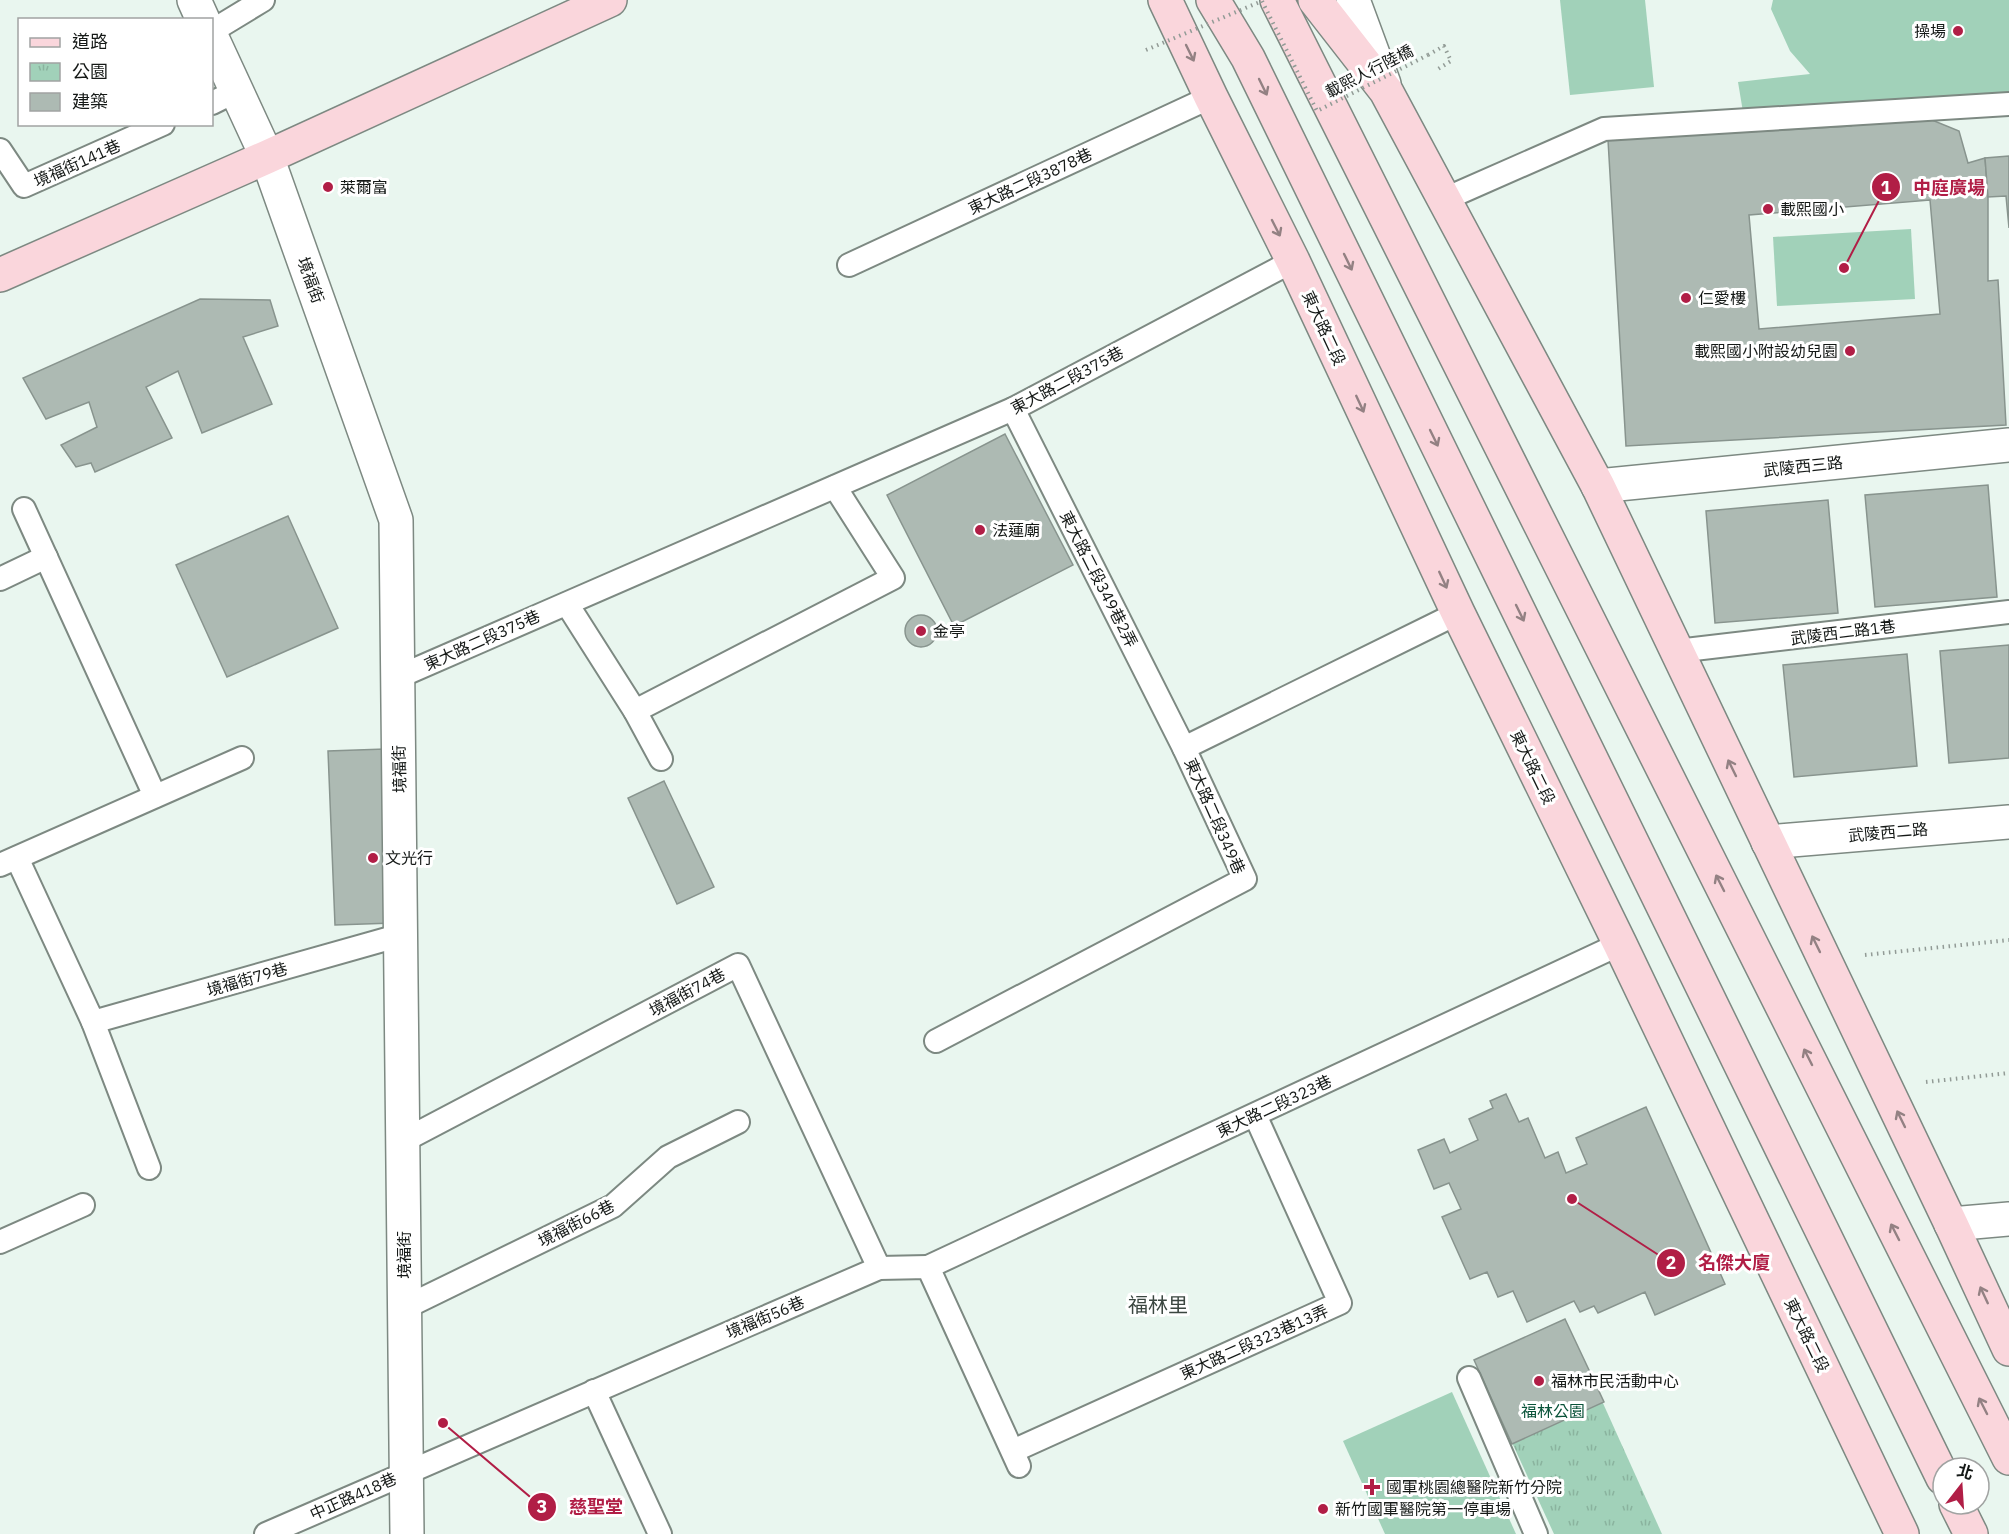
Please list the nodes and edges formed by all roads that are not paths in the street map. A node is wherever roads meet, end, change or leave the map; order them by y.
1 (194, 0) edge
2 (263, 0) edge
3 (610, 0) edge
4 (1165, 0) edge
5 (1213, 0) edge
6 (1277, 0) edge
7 (1315, 0) edge
8 (1353, 0) edge
9 (202, 18) edge
10 (213, 30) edge
11 (213, 43) edge
12 (1386, 91) junction
13 (224, 97) edge
14 (1211, 97) junction
15 (2009, 104) edge
16 (158, 126) edge
17 (0, 150) edge
18 (267, 157) junction
19 (1445, 199) junction
20 (1293, 261) junction
21 (849, 265) dead end
22 (0, 275) edge
23 (1013, 409) junction
24 (2009, 445) edge
25 (1598, 486) junction
26 (835, 487) junction
27 (24, 509) dead end
28 (46, 557) junction
29 (0, 579) edge
30 (567, 604) junction
31 (2009, 612) edge
32 (1458, 613) junction
33 (1677, 651) junction
34 (398, 677) junction
35 (635, 711) junction
36 (1184, 748) junction
37 (242, 758) dead end
38 (661, 759) dead end
39 (155, 796) junction
40 (2009, 822) edge
41 (1767, 842) junction
42 (8, 862) edge
43 (401, 935) junction
44 (1620, 944) junction
45 (93, 1022) junction
46 (936, 1041) dead end
47 (1255, 1115) junction
48 (738, 1122) dead end
49 (403, 1141) junction
50 (149, 1168) dead end
51 (82, 1204) dead end
52 (2009, 1219) edge
53 (1951, 1224) junction
54 (0, 1242) edge
55 (928, 1267) junction
56 (879, 1268) junction
57 (404, 1308) junction
58 (2009, 1348) edge
59 (1469, 1378) dead end
60 (594, 1391) junction
61 (1932, 1456) edge
62 (2009, 1458) edge
63 (406, 1472) junction
64 (1962, 1516) edge
65 (266, 1534) edge
66 (407, 1534) edge
67 (660, 1534) edge
68 (1536, 1534) edge
69 (1902, 1534) edge
70 (1971, 1534) edge

1 - 9 street
2 - 10 lane
3 - 18 street
4 -> 14 street, 東大路二段
5 -> 61 street
62 -> 6 street
7 - 12 street
8 - 12 street
11 - 13 street, 境福街
12 - 19 street
13 - 18 street, 境福街
14 -> 20 street, 東大路二段
14 - 21 lane, 東大路二段3878巷
15 - 19 lane
16 - 17 lane, 境福街141巷
18 - 22 street
18 - 34 street, 境福街
19 - 25 street
20 - 23 lane, 東大路二段375巷
20 -> 32 street, 東大路二段
23 - 26 lane, 東大路二段375巷
23 - 36 lane, 東大路二段349巷2弄
24 - 25 street, 武陵西三路
25 - 33 street
26 - 30 lane, 東大路二段375巷
26 - 35 lane
27 - 28 lane
28 - 29 lane
28 - 39 lane
30 - 34 lane, 東大路二段375巷
30 - 35 lane
31 - 33 lane, 武陵西二路1巷
32 - 36 lane, 東大路二段349巷
32 - 44 street, 東大路二段
41 -> 33 street
34 - 43 street, 境福街
35 - 38 lane
36 - 46 lane, 東大路二段349巷
37 - 39 lane
39 - 42 lane
40 - 41 street, 武陵西二路
53 -> 41 street
42 - 45 lane
43 - 45 lane, 境福街79巷
43 - 49 street, 境福街
44 - 47 lane, 東大路二段323巷
44 - 69 street, 東大路二段
45 - 50 lane
47 - 55 lane, 東大路二段323巷
47 - 55 lane, 東大路二段323巷13弄
48 - 57 lane, 境福街66巷
49 - 56 lane, 境福街74巷
49 - 57 street, 境福街
51 - 54 lane
52 - 53 street
58 -> 53 street
55 - 56 lane, 境福街56巷
56 - 60 lane, 境福街56巷
57 - 63 street, 境福街
59 - 68 lane
60 - 63 lane, 境福街56巷
60 - 67 lane
63 - 65 lane, 中正路418巷
63 - 66 street, 境福街
64 - 70 street

